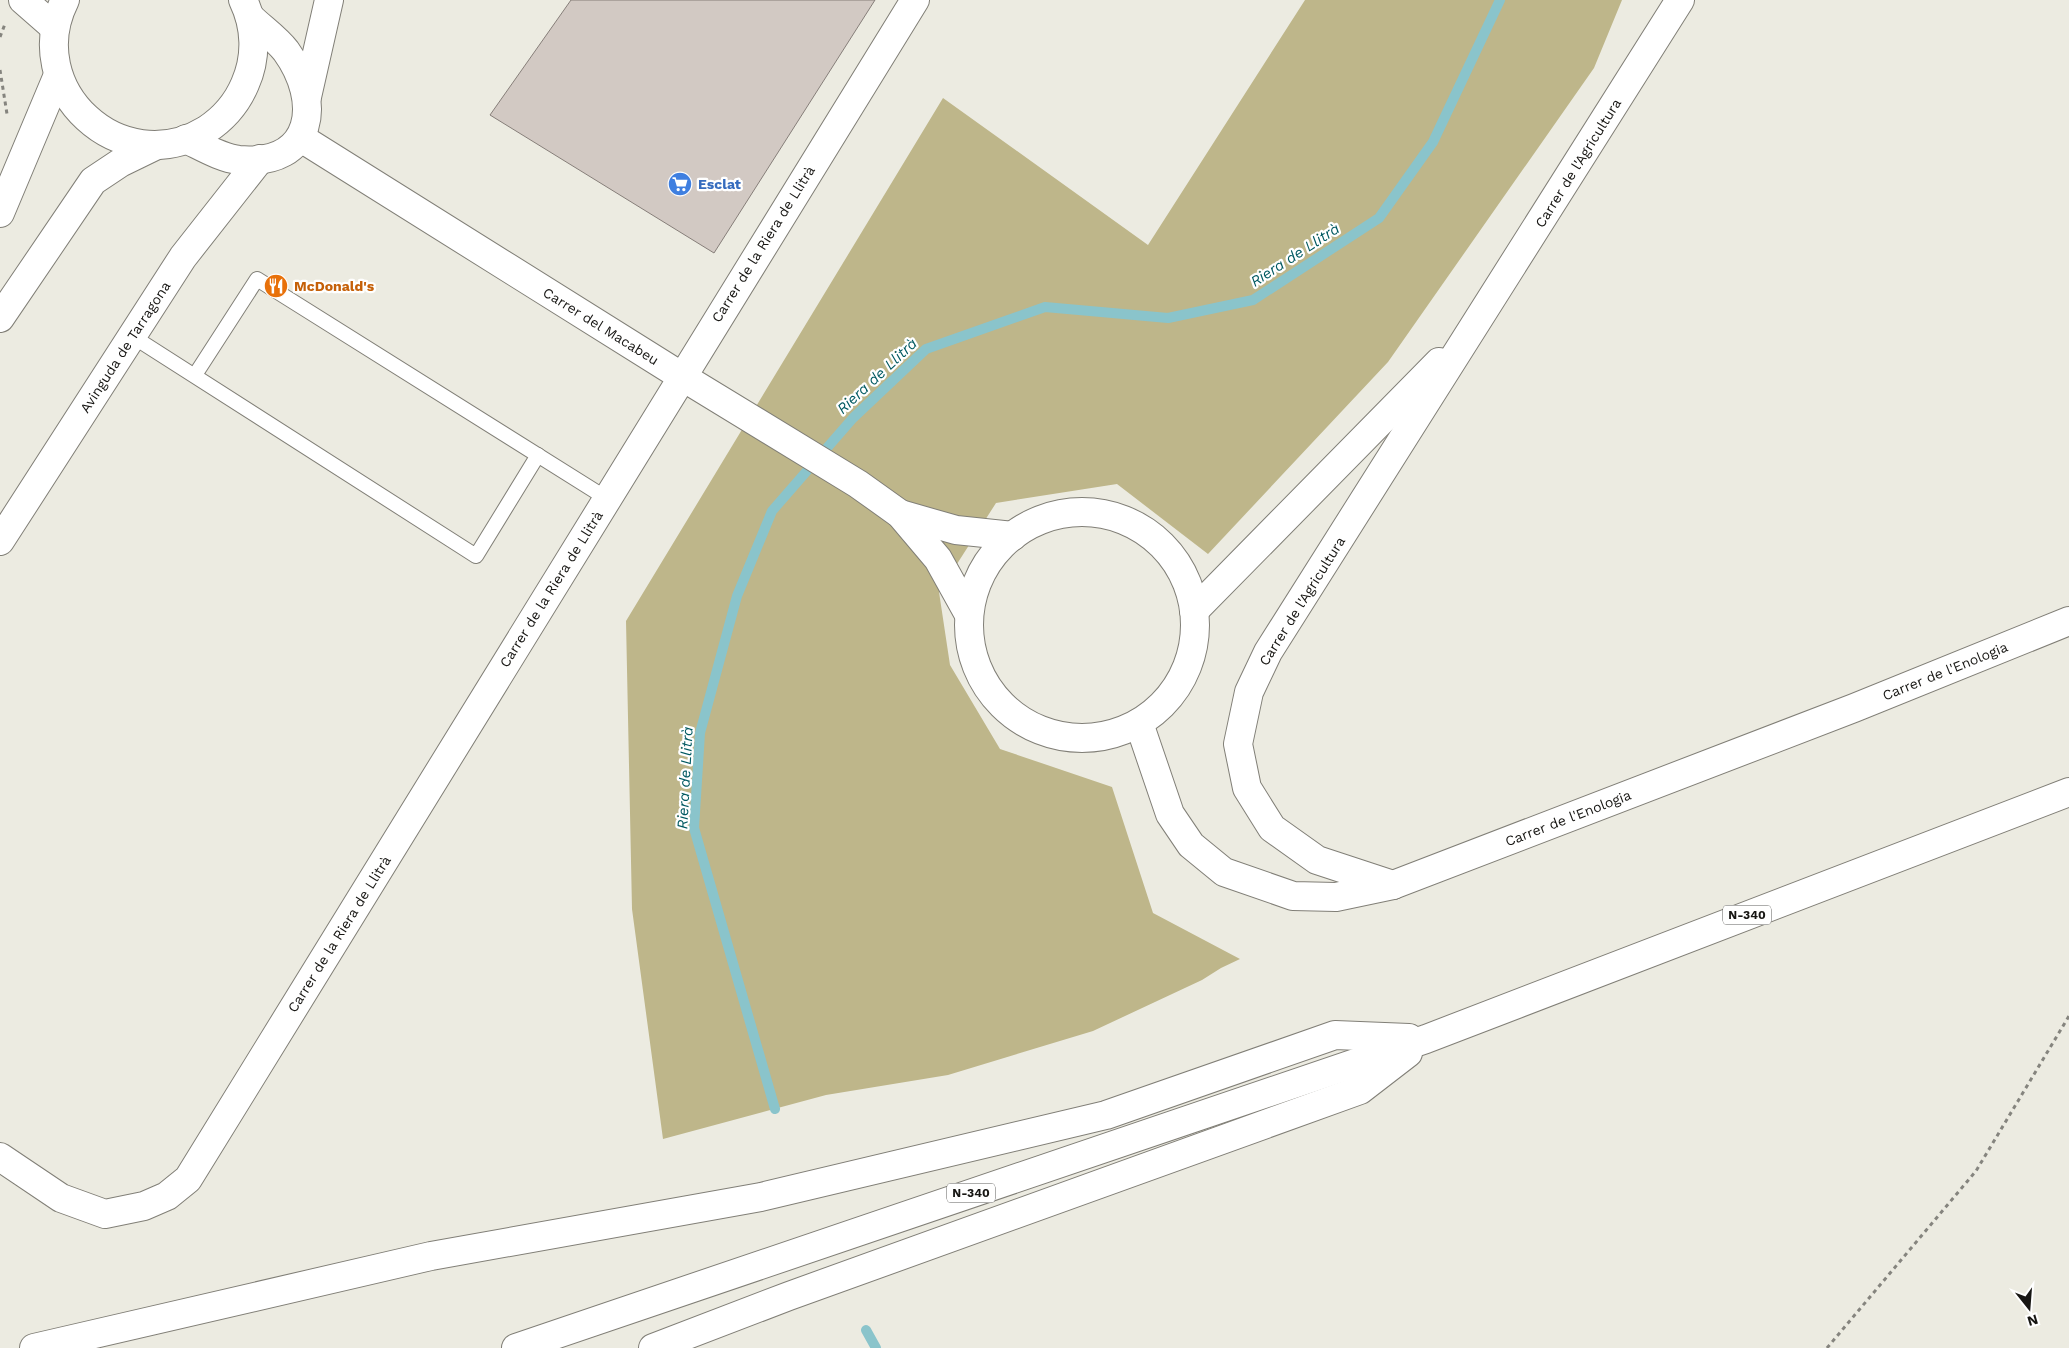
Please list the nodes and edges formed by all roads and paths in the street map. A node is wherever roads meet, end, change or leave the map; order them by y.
1 (22, 0) edge
2 (65, 0) edge
3 (329, 0) edge
4 (915, 0) edge
5 (1680, 0) edge
6 (246, 8) edge
7 (56, 28) junction
8 (0, 70) edge
9 (58, 75) junction
10 (307, 97) junction
11 (7, 116) dead end
12 (301, 138) junction
13 (186, 139) junction
14 (157, 145) junction
15 (260, 159) junction
16 (0, 213) edge
17 (0, 318) edge
18 (1476, 326) junction
19 (132, 336) junction
20 (194, 375) junction
21 (681, 376) junction
22 (538, 455) junction
23 (606, 498) junction
24 (900, 514) junction
25 (1013, 536) junction
26 (0, 541) edge
27 (1194, 610) junction
28 (968, 614) junction
29 (2069, 621) edge
30 (1139, 723) junction
31 (2069, 792) edge
32 (1393, 884) junction
33 (2069, 1016) edge
34 (1426, 1039) junction
35 (0, 1157) edge
36 (34, 1348) edge
37 (516, 1348) edge
38 (653, 1348) edge
39 (1827, 1348) edge

1 - 7 main road
2 - 7 main road
3 - 10 main road
4 - 21 main road, Carrer de la Riera de Llitrà
5 - 18 main road, Carrer de l'Agricultura
6 - 10 main road
6 - 13 main road
7 - 9 main road
8 - 11 path
9 - 14 main road
9 - 16 main road
10 - 12 main road
12 - 15 main road
12 - 21 main road, Carrer del Macabeu
13 - 14 main road
13 - 15 main road
14 - 17 main road
15 - 19 main road, Avinguda de Tarragona
18 - 27 main road, Carrer de l'Agricultura
18 - 32 main road, Carrer de l'Agricultura
19 - 20 lane
19 - 26 main road, Avinguda de Tarragona
20 - 22 lane
20 - 22 lane
21 - 23 main road, Carrer de la Riera de Llitrà
21 - 24 main road, Carrer del Macabeu
22 - 23 lane
23 - 35 main road, Carrer de la Riera de Llitrà
24 - 25 main road, Carrer del Macabeu
24 - 28 main road, Carrer del Macabeu
25 - 27 main road
25 - 28 main road
27 - 30 main road
28 - 30 main road
29 - 32 main road, Carrer de l'Enologia
30 - 32 main road, Carrer de l'Enologia
31 - 34 main road, N-340
33 - 39 path
34 - 36 main road
34 - 37 main road, N-340
34 - 38 main road

